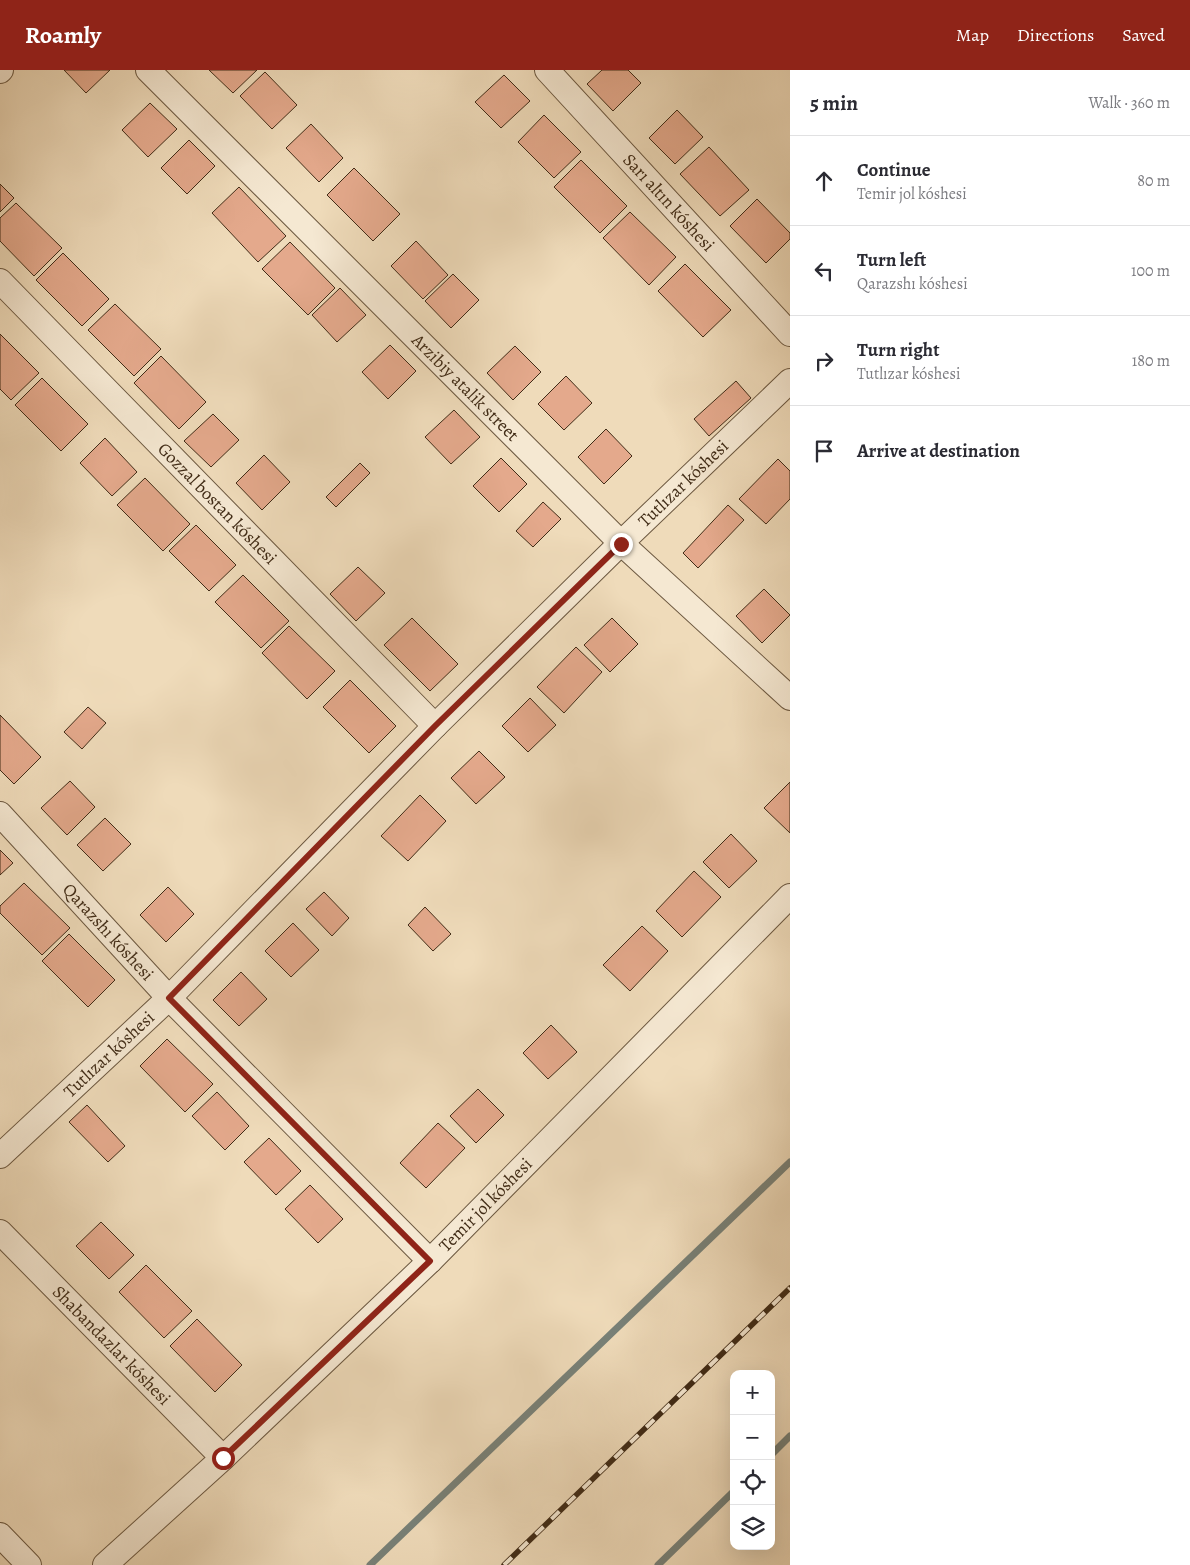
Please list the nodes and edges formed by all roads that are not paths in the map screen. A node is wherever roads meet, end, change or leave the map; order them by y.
1 (148, 70) edge
2 (547, 70) edge
3 (0, 281) edge
4 (790, 334) edge
5 (790, 381) edge
6 (621, 544) junction
7 (790, 698) edge
8 (435, 726) junction
9 (0, 814) edge
10 (790, 896) edge
11 (169, 998) junction
12 (0, 1156) edge
13 (0, 1232) edge
14 (430, 1261) junction
15 (223, 1458) junction
16 (0, 1535) edge
17 (29, 1565) edge
18 (105, 1565) edge

1 - 6 street, Arzibiy atalik street
2 - 4 street, Sarı altın kóshesi
3 - 8 street, Gozzal bostan kóshesi
5 - 6 street, Tutlızar kóshesi
6 - 7 street, Arzibiy atalik street
6 - 8 street, Tutlızar kóshesi
8 - 11 street, Tutlızar kóshesi
9 - 11 street, Qarazshı kóshesi
10 - 14 street, Temir jol kóshesi
11 - 12 street, Tutlızar kóshesi
11 - 14 street, Qarazshı kóshesi
13 - 15 street, Shabandazlar kóshesi
14 - 15 street, Temir jol kóshesi
15 - 18 street, Temir jol kóshesi
16 - 17 street

